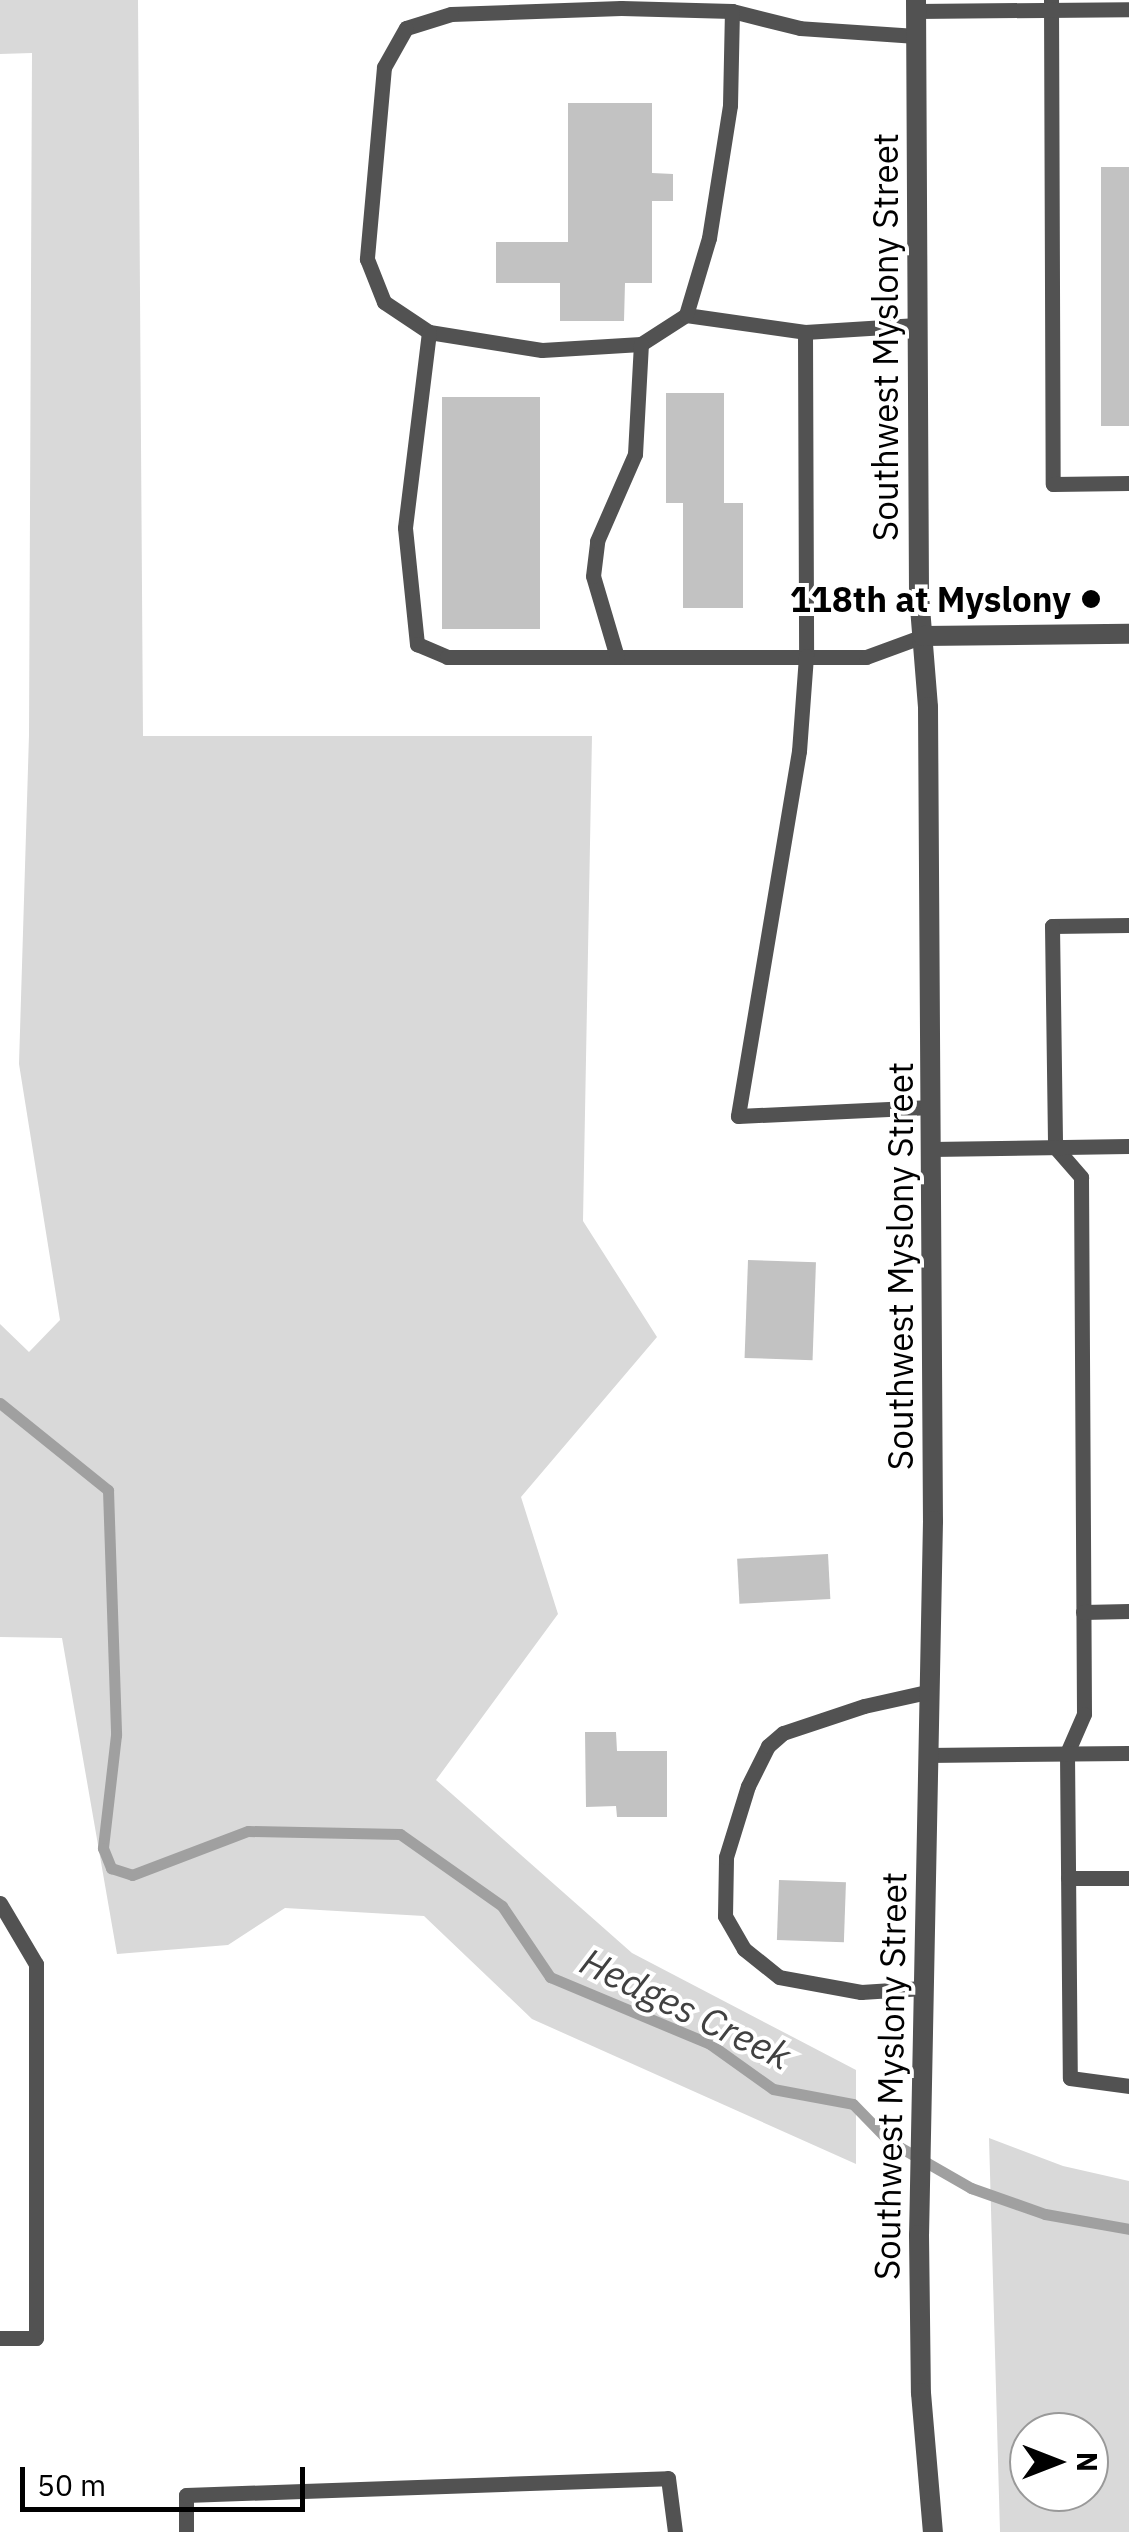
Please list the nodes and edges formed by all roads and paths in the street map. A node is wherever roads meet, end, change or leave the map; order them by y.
1 (916, 5) edge
2 (1051, 5) edge
3 (1129, 9) edge
4 (732, 11) junction
5 (916, 36) junction
6 (686, 315) junction
7 (917, 325) junction
8 (429, 332) junction
9 (805, 332) junction
10 (641, 344) junction
11 (1129, 483) edge
12 (1129, 634) edge
13 (922, 636) junction
14 (617, 656) junction
15 (806, 656) junction
16 (1129, 925) edge
17 (932, 1107) junction
18 (1129, 1146) edge
19 (1055, 1147) junction
20 (932, 1148) junction
21 (1129, 1611) edge
22 (1083, 1612) junction
23 (927, 1692) junction
24 (1067, 1753) junction
25 (1129, 1753) edge
26 (926, 1754) junction
27 (1068, 1878) junction
28 (1129, 1878) edge
29 (0, 1902) edge
30 (922, 1988) junction
31 (1129, 2086) edge
32 (0, 2338) edge
33 (186, 2532) edge
34 (675, 2532) edge
35 (933, 2532) edge

1 - 2 lane
1 - 5 street, Southwest Myslony Street
2 - 3 lane
2 - 11 lane
4 - 5 lane
4 - 6 lane
4 - 8 lane
5 - 7 street, Southwest Myslony Street
6 - 9 lane
6 - 10 lane
7 - 9 lane
7 - 13 street, Southwest Myslony Street
8 - 10 lane
8 - 14 lane
9 - 15 lane
10 - 14 lane
12 - 13 street
13 - 15 lane
13 - 17 street, Southwest Myslony Street
14 - 15 lane
15 - 17 lane
16 - 19 lane
17 - 20 street, Southwest Myslony Street
18 - 19 lane
19 - 20 lane
19 - 22 lane
20 - 23 street, Southwest Myslony Street
21 - 22 lane
22 - 24 lane
23 - 26 street, Southwest Myslony Street
23 - 30 lane
24 - 25 lane
24 - 26 lane
24 - 27 lane
26 - 30 street, Southwest Myslony Street
27 - 28 lane
27 - 31 lane
29 - 32 lane
30 - 35 street, Southwest Myslony Street
33 - 34 lane

